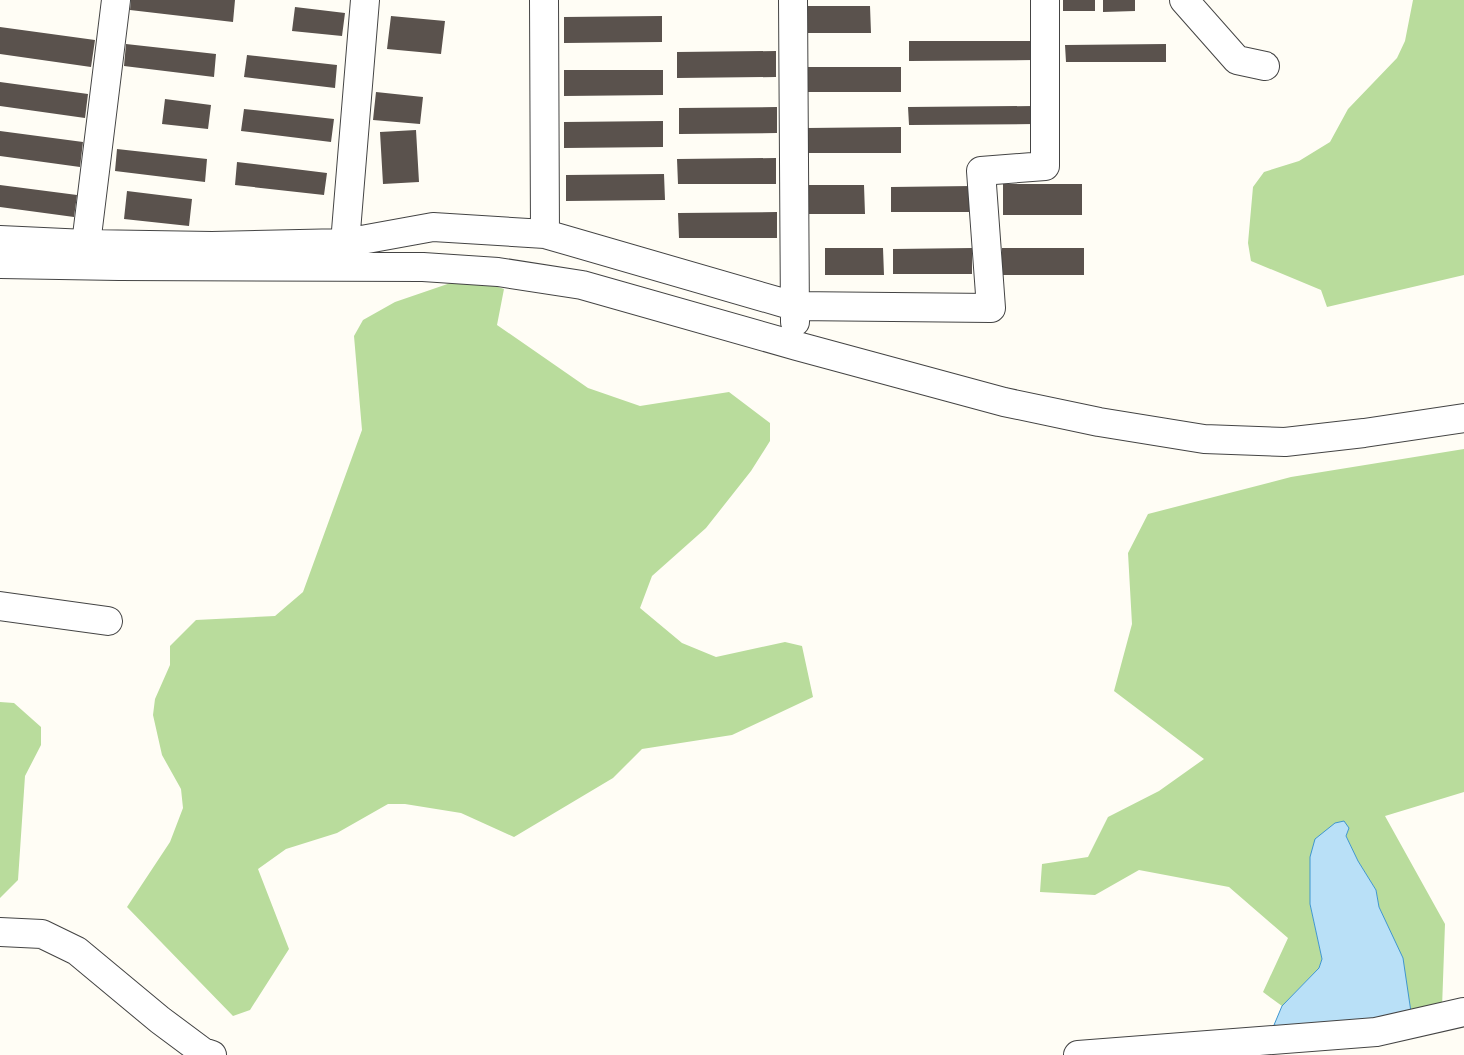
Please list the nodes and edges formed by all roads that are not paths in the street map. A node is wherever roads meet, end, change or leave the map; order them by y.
1 (116, 0) edge
2 (365, 0) edge
3 (544, 0) edge
4 (793, 0) edge
5 (1045, 0) edge
6 (1184, 0) edge
7 (1265, 66) dead end
8 (545, 234) junction
9 (0, 240) edge
10 (345, 243) junction
11 (86, 244) junction
12 (0, 264) edge
13 (794, 306) junction
14 (797, 346) junction
15 (1464, 418) edge
16 (0, 606) edge
17 (108, 621) dead end
18 (0, 932) edge
19 (1464, 1012) edge
20 (212, 1055) edge
21 (1078, 1055) edge

1 - 11 street
2 - 10 street
3 - 8 street
4 - 13 street
5 - 13 street
6 - 7 street
8 - 10 street
8 - 13 street
9 - 11 street
10 - 11 street
12 - 14 street
13 - 14 street
14 - 15 street
16 - 17 street
18 - 20 street
19 - 21 street

